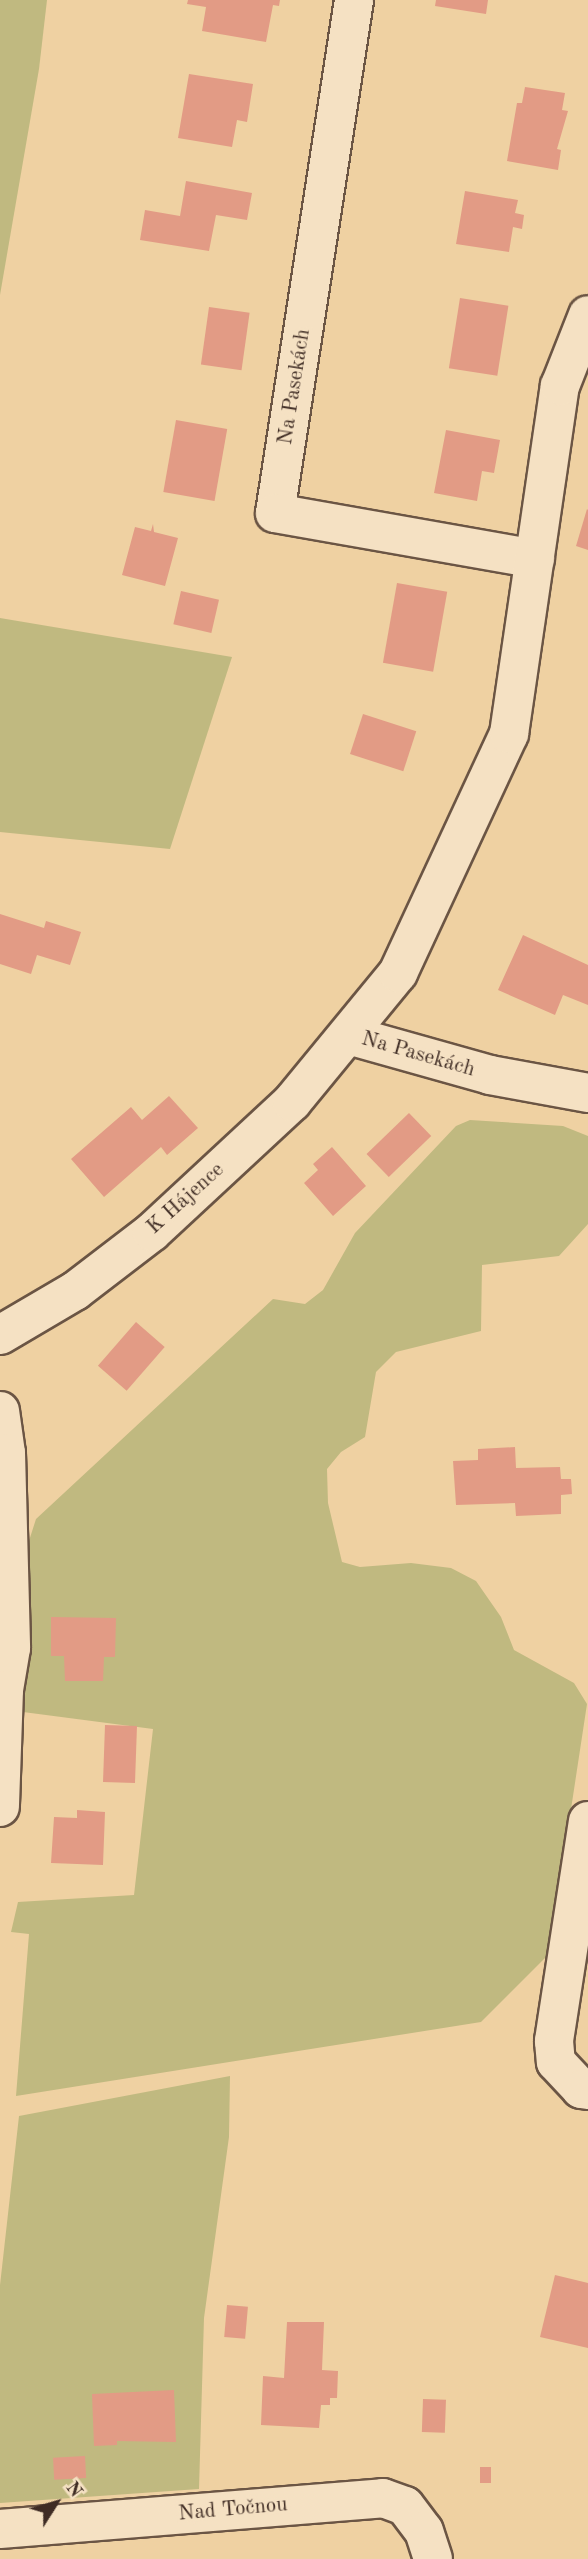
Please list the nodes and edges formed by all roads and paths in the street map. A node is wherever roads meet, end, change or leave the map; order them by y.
1 (354, 0) edge
2 (588, 315) edge
3 (535, 559) junction
4 (348, 1035) junction
5 (588, 1093) edge
6 (0, 1335) edge
7 (0, 1411) edge
8 (0, 1807) edge
9 (588, 1821) edge
10 (588, 2090) edge
11 (0, 2529) edge
12 (433, 2559) edge

1 - 3 street, Na Pasekách
2 - 3 street, Na Pasekách
3 - 4 street, Na Pasekách
4 - 5 street, Na Pasekách
4 - 6 street, K Hájence
7 - 8 street
9 - 10 street
11 - 12 street, Nad Točnou

